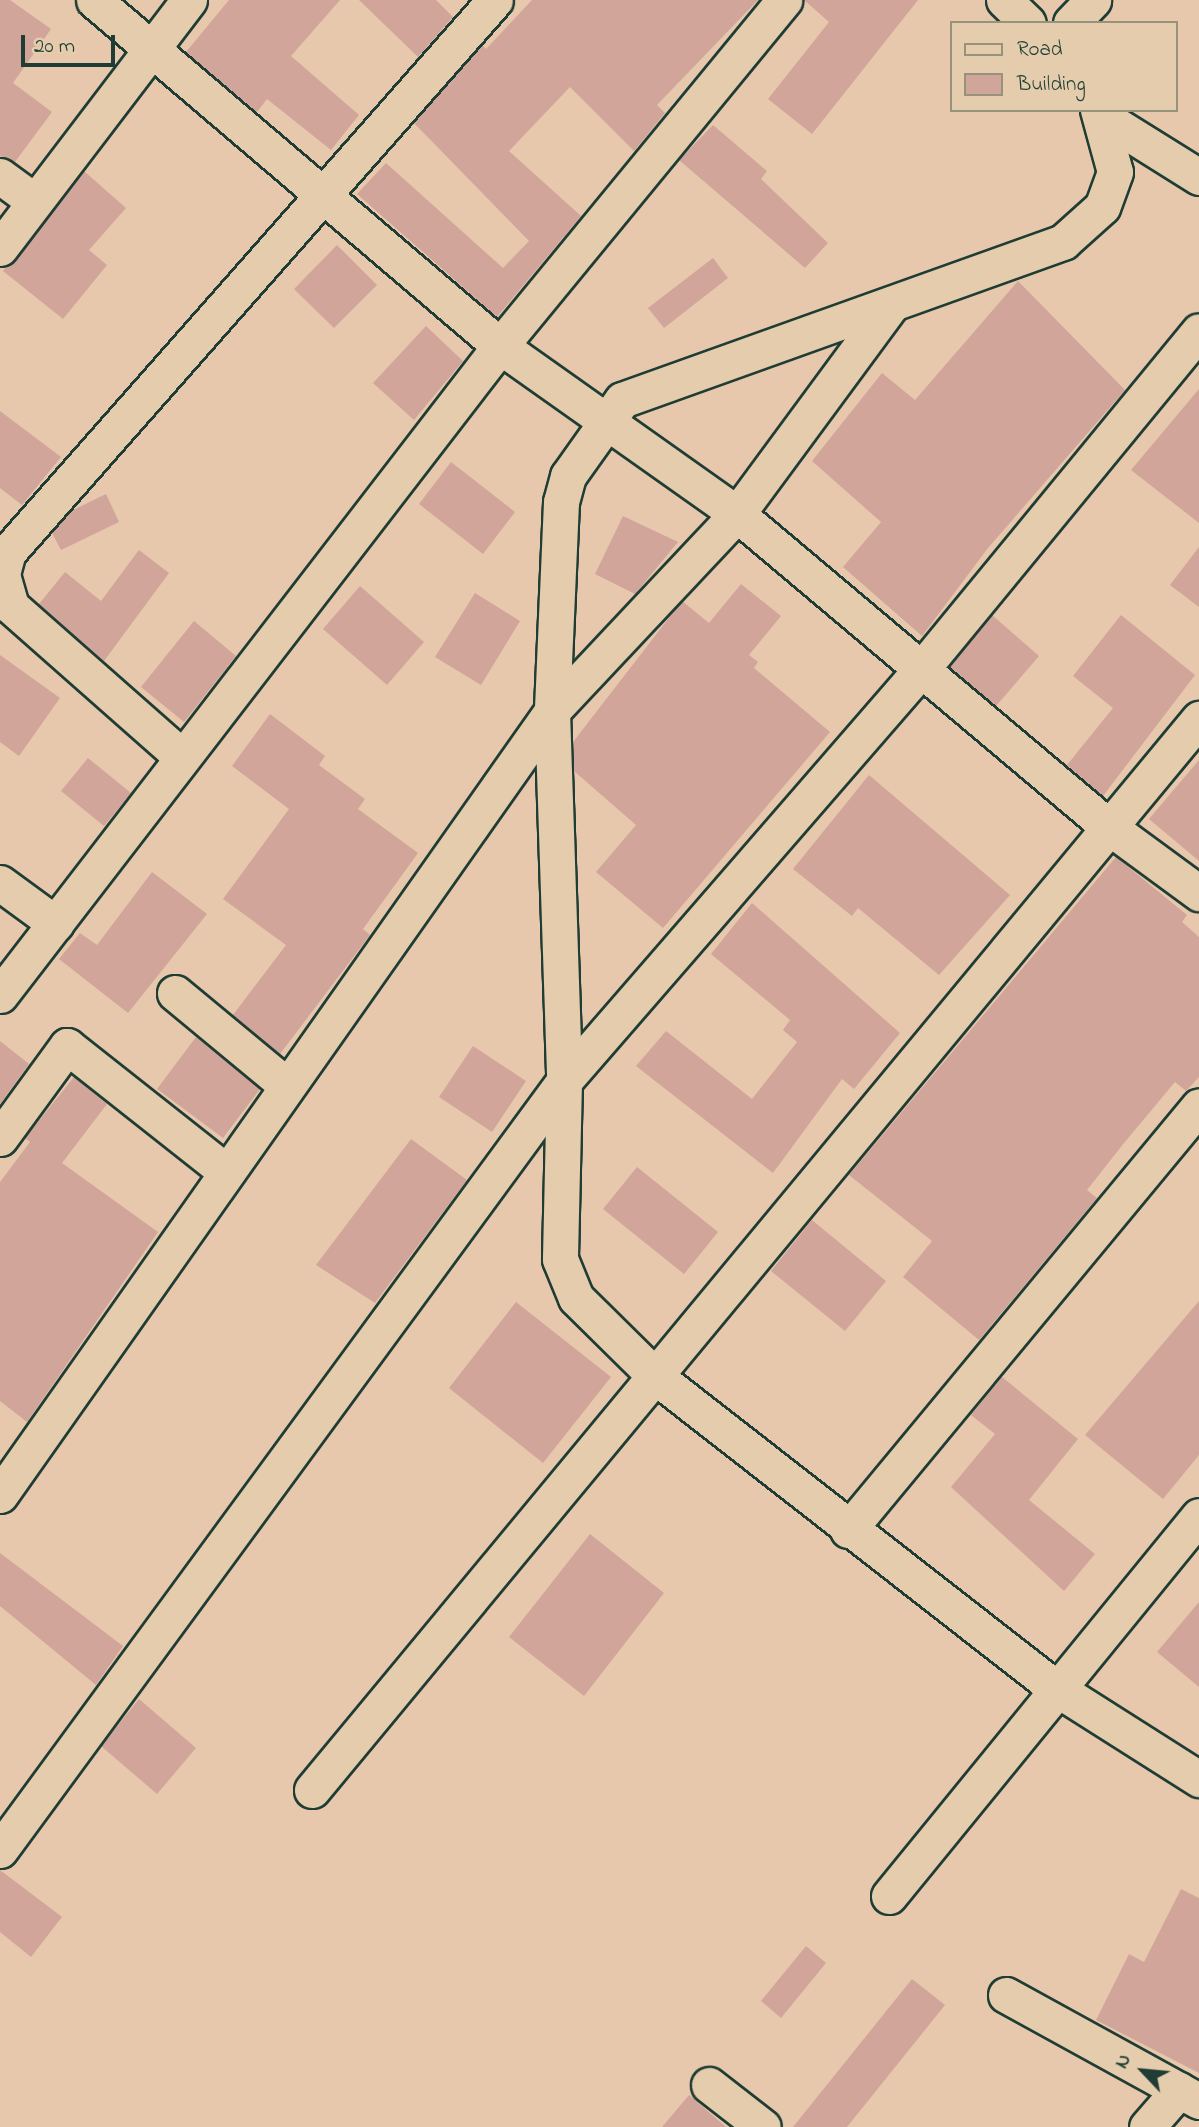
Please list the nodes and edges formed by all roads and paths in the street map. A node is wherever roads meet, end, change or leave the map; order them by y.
1 (94, 0) edge
2 (188, 0) edge
3 (495, 0) edge
4 (784, 0) edge
5 (1004, 0) edge
6 (1093, 0) edge
7 (1026, 21) edge
8 (1073, 21) edge
9 (150, 44) junction
10 (1101, 114) edge
11 (0, 176) edge
12 (1199, 177) edge
13 (322, 193) junction
14 (34, 201) junction
15 (0, 248) edge
16 (891, 305) junction
17 (1199, 331) edge
18 (500, 346) junction
19 (600, 423) junction
20 (737, 514) junction
21 (4, 585) edge
22 (925, 666) junction
23 (552, 711) junction
24 (1199, 719) edge
25 (182, 757) junction
26 (1109, 827) junction
27 (0, 883) edge
28 (1199, 893) edge
29 (56, 924) junction
30 (175, 993) dead end
31 (0, 995) edge
32 (564, 1081) junction
33 (285, 1084) junction
34 (1199, 1106) edge
35 (0, 1138) edge
36 (224, 1170) junction
37 (655, 1376) junction
38 (0, 1495) edge
39 (1199, 1516) edge
40 (848, 1530) junction
41 (1054, 1687) junction
42 (1199, 1779) edge
43 (312, 1790) dead end
44 (0, 1850) edge
45 (889, 1896) dead end
46 (1006, 1995) dead end
47 (709, 2085) dead end
48 (1189, 2095) edge
49 (763, 2127) edge
50 (1147, 2127) edge

1 - 9 street
2 - 9 street
3 - 13 street
4 - 18 street
5 - 7 street
6 - 8 street
9 - 13 street
9 - 14 street
10 - 12 street
10 - 16 street
11 - 14 street
13 - 18 street
13 - 21 street
14 - 15 street
16 - 19 street
16 - 20 street
17 - 22 street
18 - 19 street
18 - 25 street
19 - 20 street
19 - 23 street
20 - 22 street
20 - 23 street
21 - 25 street
22 - 26 street
22 - 32 street
23 - 32 street
23 - 33 street
24 - 26 street
25 - 29 street
26 - 28 street
26 - 37 street
27 - 29 street
29 - 31 street
30 - 33 street
32 - 37 street
32 - 44 street
33 - 36 street
34 - 40 street
35 - 36 street
36 - 38 street
37 - 40 street
37 - 43 street
39 - 41 street
40 - 41 street
41 - 42 street
41 - 45 street
46 - 48 street
47 - 49 street
48 - 50 street

